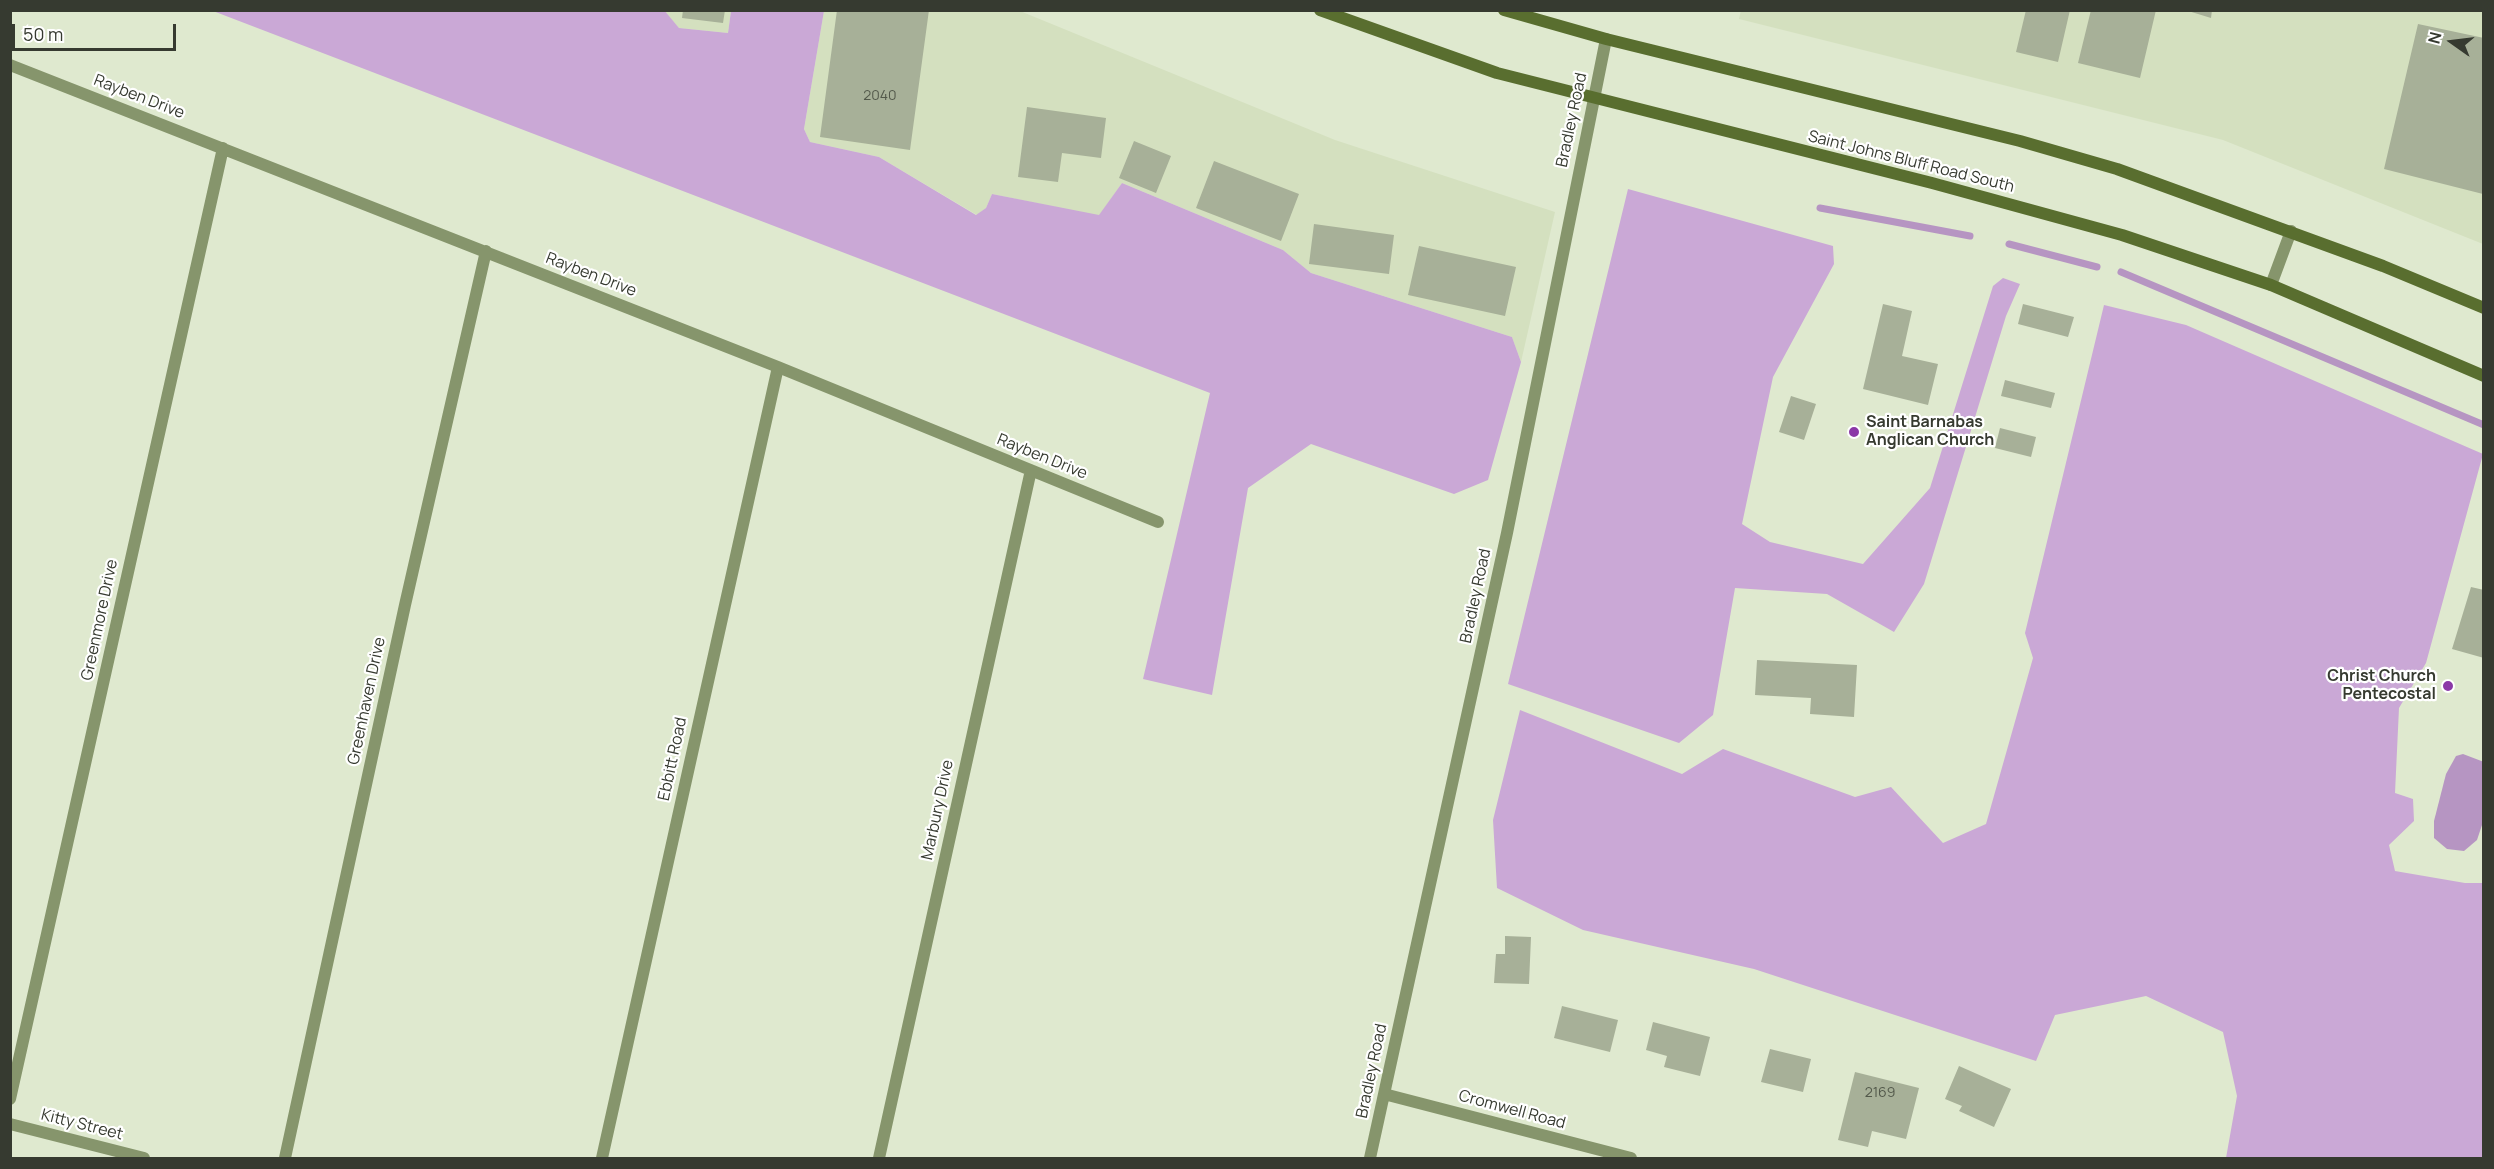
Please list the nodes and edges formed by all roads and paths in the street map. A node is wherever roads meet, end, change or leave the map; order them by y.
1 (1320, 10) edge
2 (1504, 10) edge
3 (1606, 39) junction
4 (10, 65) edge
5 (1593, 99) junction
6 (223, 148) junction
7 (2291, 231) junction
8 (486, 251) junction
9 (2271, 285) junction
10 (2484, 308) edge
11 (778, 367) junction
12 (2484, 376) edge
13 (1031, 470) junction
14 (1158, 522) dead end
15 (1384, 1094) junction
16 (10, 1099) edge
17 (10, 1124) edge
18 (144, 1158) edge
19 (285, 1158) edge
20 (602, 1158) edge
21 (879, 1158) edge
22 (1370, 1158) edge
23 (1631, 1158) edge

1 - 5 main road, Saint Johns Bluff Road South
2 - 3 main road
3 - 5 street, Bradley Road
3 - 7 main road
4 - 6 street, Rayben Drive
5 - 9 main road, Saint Johns Bluff Road South
5 - 15 street, Bradley Road
6 - 8 street, Rayben Drive
6 - 16 street, Greenmore Drive
7 - 9 street
7 - 10 main road
8 - 11 street, Rayben Drive
8 - 19 street, Greenhaven Drive
9 - 12 main road, Saint Johns Bluff Road South
11 - 13 street, Rayben Drive
11 - 20 street, Ebbitt Road
13 - 14 street, Rayben Drive
13 - 21 street, Marbury Drive
15 - 22 street, Bradley Road
15 - 23 street, Cromwell Road
17 - 18 street, Kitty Street

